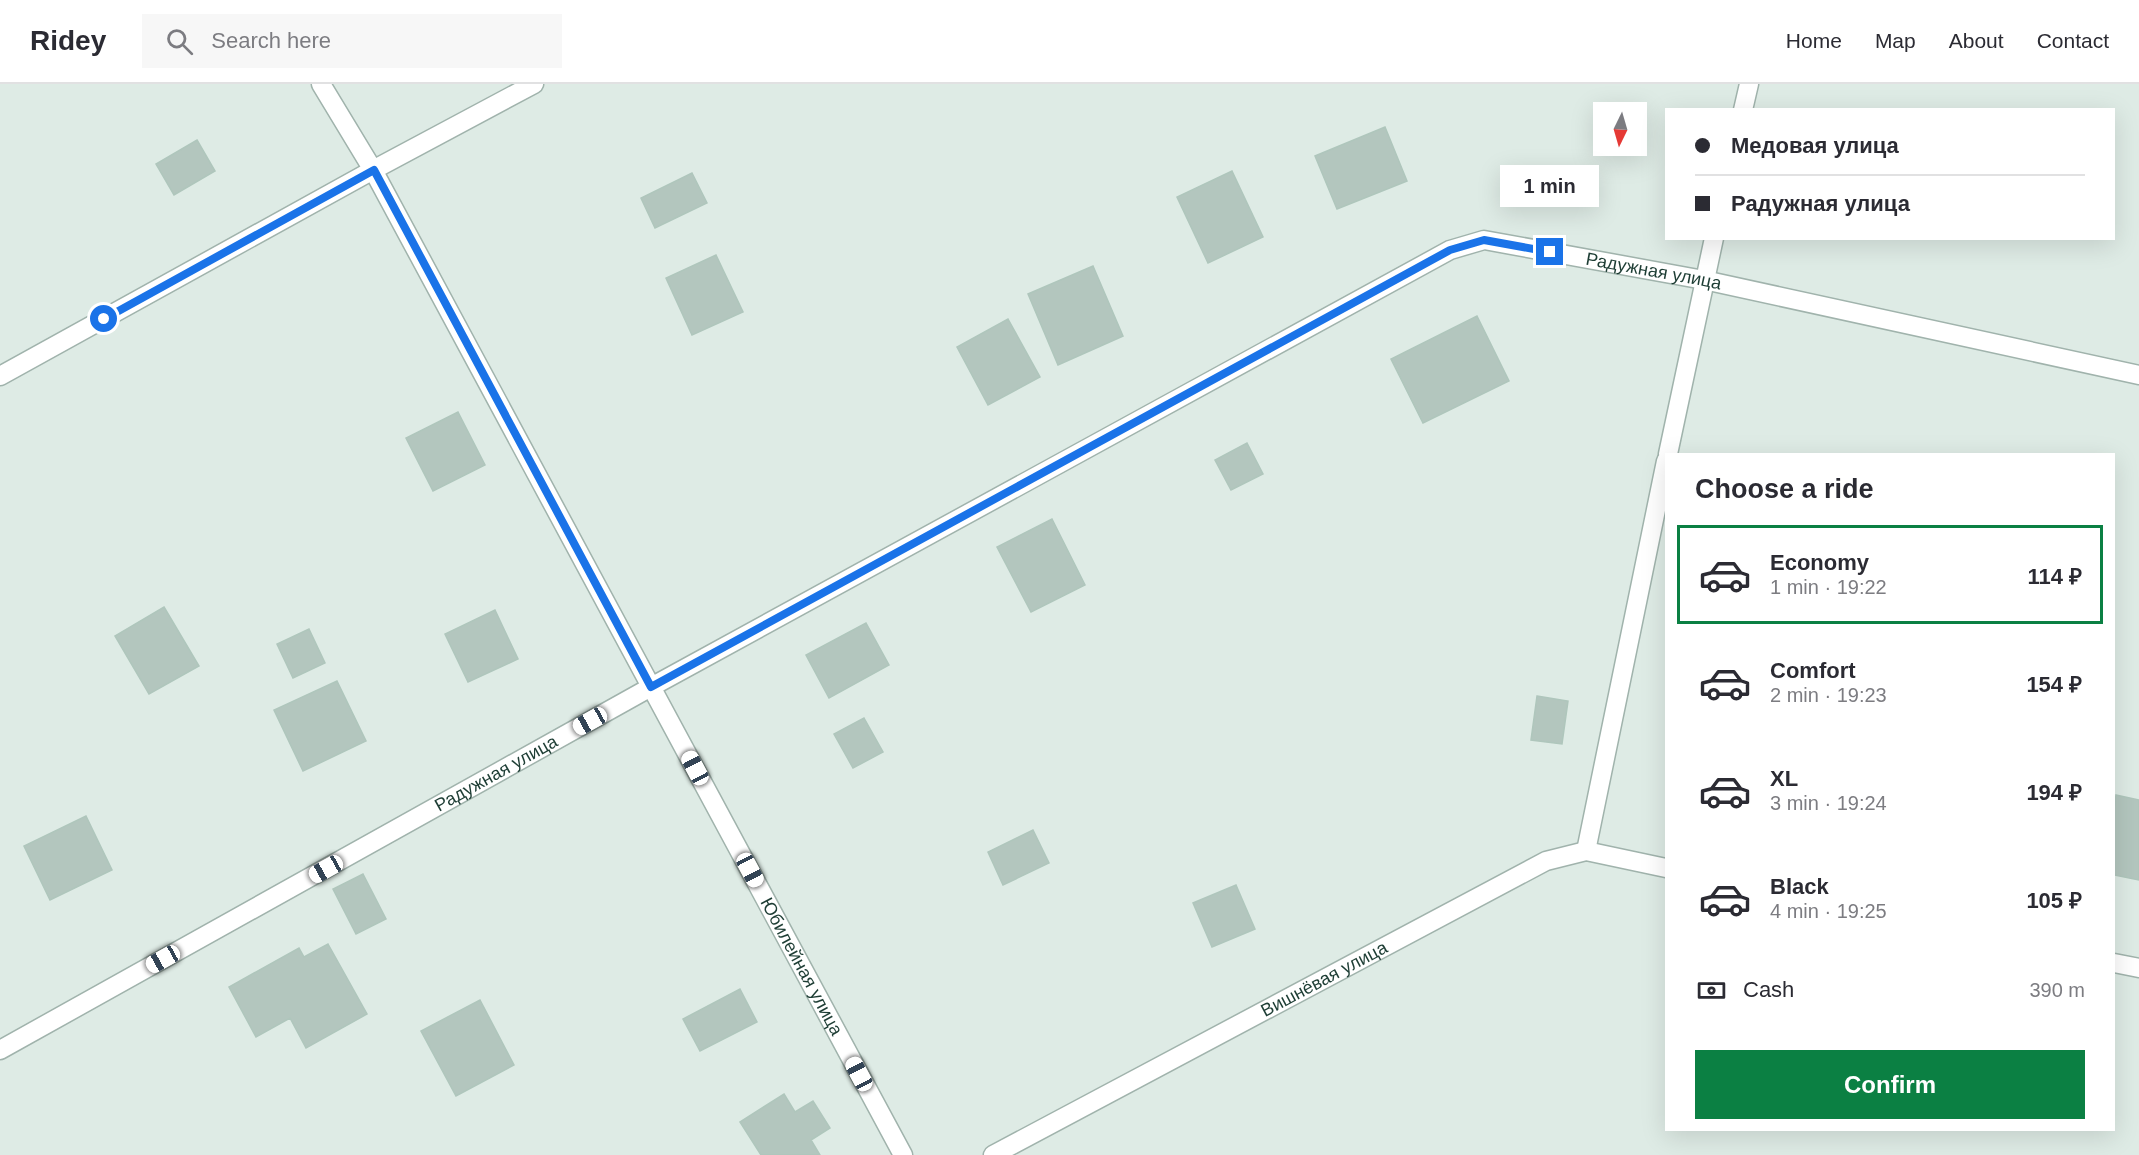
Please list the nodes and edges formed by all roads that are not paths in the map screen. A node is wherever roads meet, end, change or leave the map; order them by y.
1 (321, 84) edge
2 (534, 84) edge
3 (1749, 84) edge
4 (1743, 108) edge
5 (374, 170) junction
6 (1714, 240) edge
7 (1704, 280) junction
8 (2139, 375) edge
9 (0, 376) edge
10 (1668, 453) edge
11 (1665, 466) edge
12 (651, 687) junction
13 (1586, 851) junction
14 (1665, 868) edge
15 (2115, 963) edge
16 (2139, 968) edge
17 (0, 1050) edge
18 (903, 1155) edge
19 (993, 1155) edge

1 - 5 street, Юбилейная улица
2 - 5 street
3 - 4 street
5 - 9 street
5 - 12 street, Юбилейная улица
6 - 7 street
7 - 8 street, Радужная улица
7 - 10 street
7 - 12 street, Радужная улица
11 - 13 street
12 - 17 street, Радужная улица
12 - 18 street, Юбилейная улица
13 - 14 street, Вишнёвая улица
13 - 19 street, Вишнёвая улица
15 - 16 street

